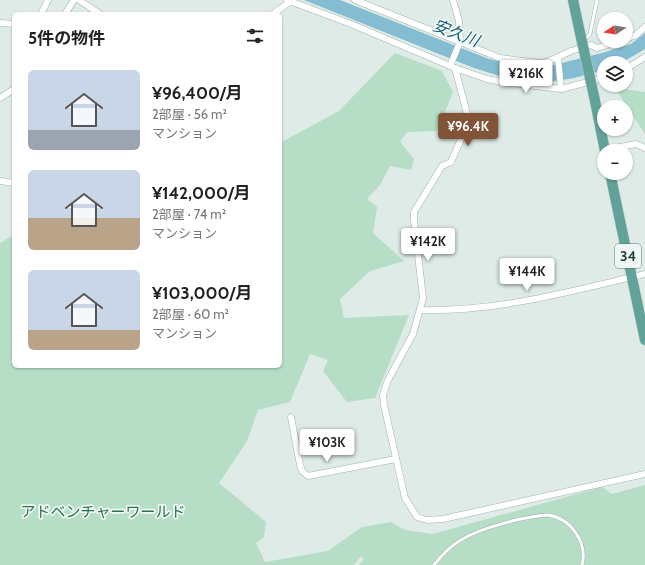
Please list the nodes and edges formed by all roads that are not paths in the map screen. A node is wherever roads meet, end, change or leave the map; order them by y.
1 (48, 0) edge
2 (74, 0) edge
3 (78, 0) edge
4 (355, 0) edge
5 (453, 0) edge
6 (573, 0) edge
7 (597, 0) edge
8 (290, 1) edge
9 (42, 12) edge
10 (66, 12) edge
11 (97, 12) edge
12 (276, 12) edge
13 (0, 23) edge
14 (12, 24) edge
15 (645, 27) edge
16 (633, 36) edge
17 (460, 42) junction
18 (597, 48) edge
19 (578, 49) junction
20 (645, 57) edge
21 (558, 59) junction
22 (633, 65) edge
23 (453, 67) junction
24 (597, 79) edge
25 (561, 87) junction
26 (12, 90) edge
27 (0, 98) edge
28 (604, 144) edge
29 (633, 145) edge
30 (645, 148) edge
31 (611, 180) edge
32 (0, 181) edge
33 (12, 183) edge
34 (645, 274) edge
35 (632, 277) junction
36 (421, 310) junction
37 (645, 340) edge
38 (291, 417) dead end
39 (396, 459) junction
40 (645, 474) edge
41 (434, 565) edge
42 (582, 565) edge

1 - 9 street
2 - 10 street
3 - 11 street
4 - 17 street
5 - 17 street
6 - 28 main road, bridge
7 - 19 lane
8 - 12 street
8 - 23 street
13 - 14 street
15 - 16 street
17 - 21 street
17 - 23 street
18 - 19 street
19 - 21 street
20 - 22 street
21 - 25 street
23 - 25 street
23 - 36 street
24 - 25 street
26 - 27 street
29 - 30 street
31 - 35 main road, 34
32 - 33 street
34 - 35 street
35 - 36 street
35 - 37 main road, 34
36 - 39 street
38 - 39 street
39 - 40 street
41 - 42 lane

